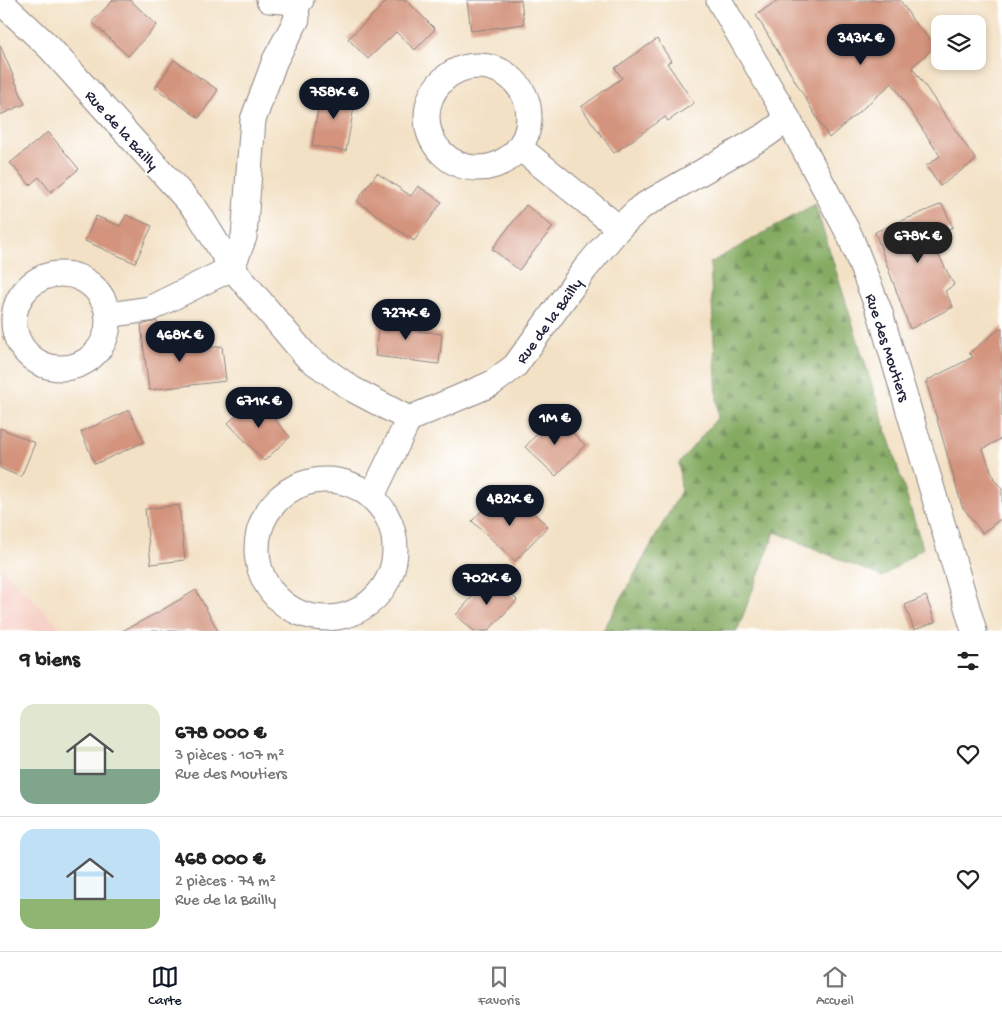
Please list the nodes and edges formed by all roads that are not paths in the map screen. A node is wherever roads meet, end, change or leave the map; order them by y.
1 (269, 0) edge
2 (719, 0) edge
3 (0, 1) edge
4 (299, 1) edge
5 (788, 119) junction
6 (520, 148) junction
7 (619, 228) junction
8 (232, 268) junction
9 (108, 315) dead end
10 (409, 419) junction
11 (372, 496) junction
12 (973, 626) edge

1 - 4 street
2 - 5 street, Rue des Moutiers
3 - 8 street, Rue de la Bailly
4 - 8 street
5 - 7 street, Rue de la Bailly
5 - 12 street, Rue des Moutiers
6 - 6 street
6 - 7 street
7 - 10 street, Rue de la Bailly
8 - 9 street
8 - 10 street, Rue de la Bailly
10 - 11 street
11 - 11 street

